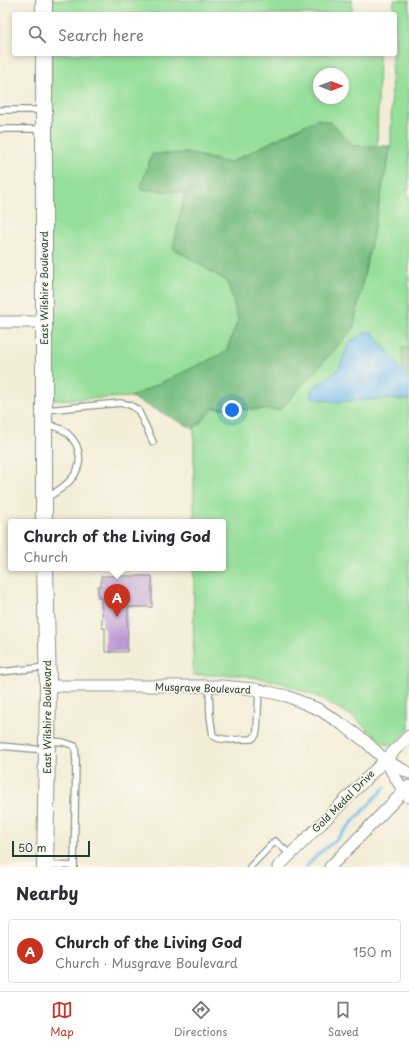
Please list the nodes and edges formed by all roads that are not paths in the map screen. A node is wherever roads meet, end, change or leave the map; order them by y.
1 (44, 0) edge
2 (44, 12) edge
3 (44, 56) edge
4 (0, 110) edge
5 (44, 110) junction
6 (0, 129) edge
7 (44, 129) junction
8 (0, 322) edge
9 (44, 322) junction
10 (44, 416) junction
11 (153, 442) dead end
12 (44, 499) junction
13 (44, 519) edge
14 (45, 571) edge
15 (47, 667) junction
16 (0, 672) edge
17 (48, 686) junction
18 (209, 686) junction
19 (259, 690) junction
20 (409, 736) edge
21 (47, 745) junction
22 (0, 746) edge
23 (385, 760) junction
24 (409, 773) edge
25 (407, 792) edge
26 (290, 854) junction
27 (45, 866) edge
28 (74, 867) edge
29 (250, 867) edge
30 (278, 867) edge
31 (330, 867) edge

1 - 2 street
3 - 5 street, East Wilshire Boulevard
4 - 5 lane
5 - 7 street, East Wilshire Boulevard
6 - 7 lane
7 - 9 street, East Wilshire Boulevard
8 - 9 street
9 - 10 street, East Wilshire Boulevard
10 - 11 lane
10 - 12 street, East Wilshire Boulevard
10 - 12 lane
12 - 13 street, East Wilshire Boulevard
14 - 15 street, East Wilshire Boulevard
15 - 16 lane
15 - 17 street, East Wilshire Boulevard
17 - 18 street, Musgrave Boulevard
17 - 21 street, East Wilshire Boulevard
18 - 19 street, Musgrave Boulevard
18 - 19 lane
19 - 23 street, Musgrave Boulevard
20 - 23 street, Gold Medal Drive
21 - 22 lane
21 - 27 street, East Wilshire Boulevard
21 - 28 lane
23 - 24 street, Musgrave Boulevard
23 - 25 street, Musgrave Boulevard
23 - 26 street, Gold Medal Drive
25 - 31 street
26 - 29 lane
26 - 30 street, Gold Medal Drive
27 - 28 lane

